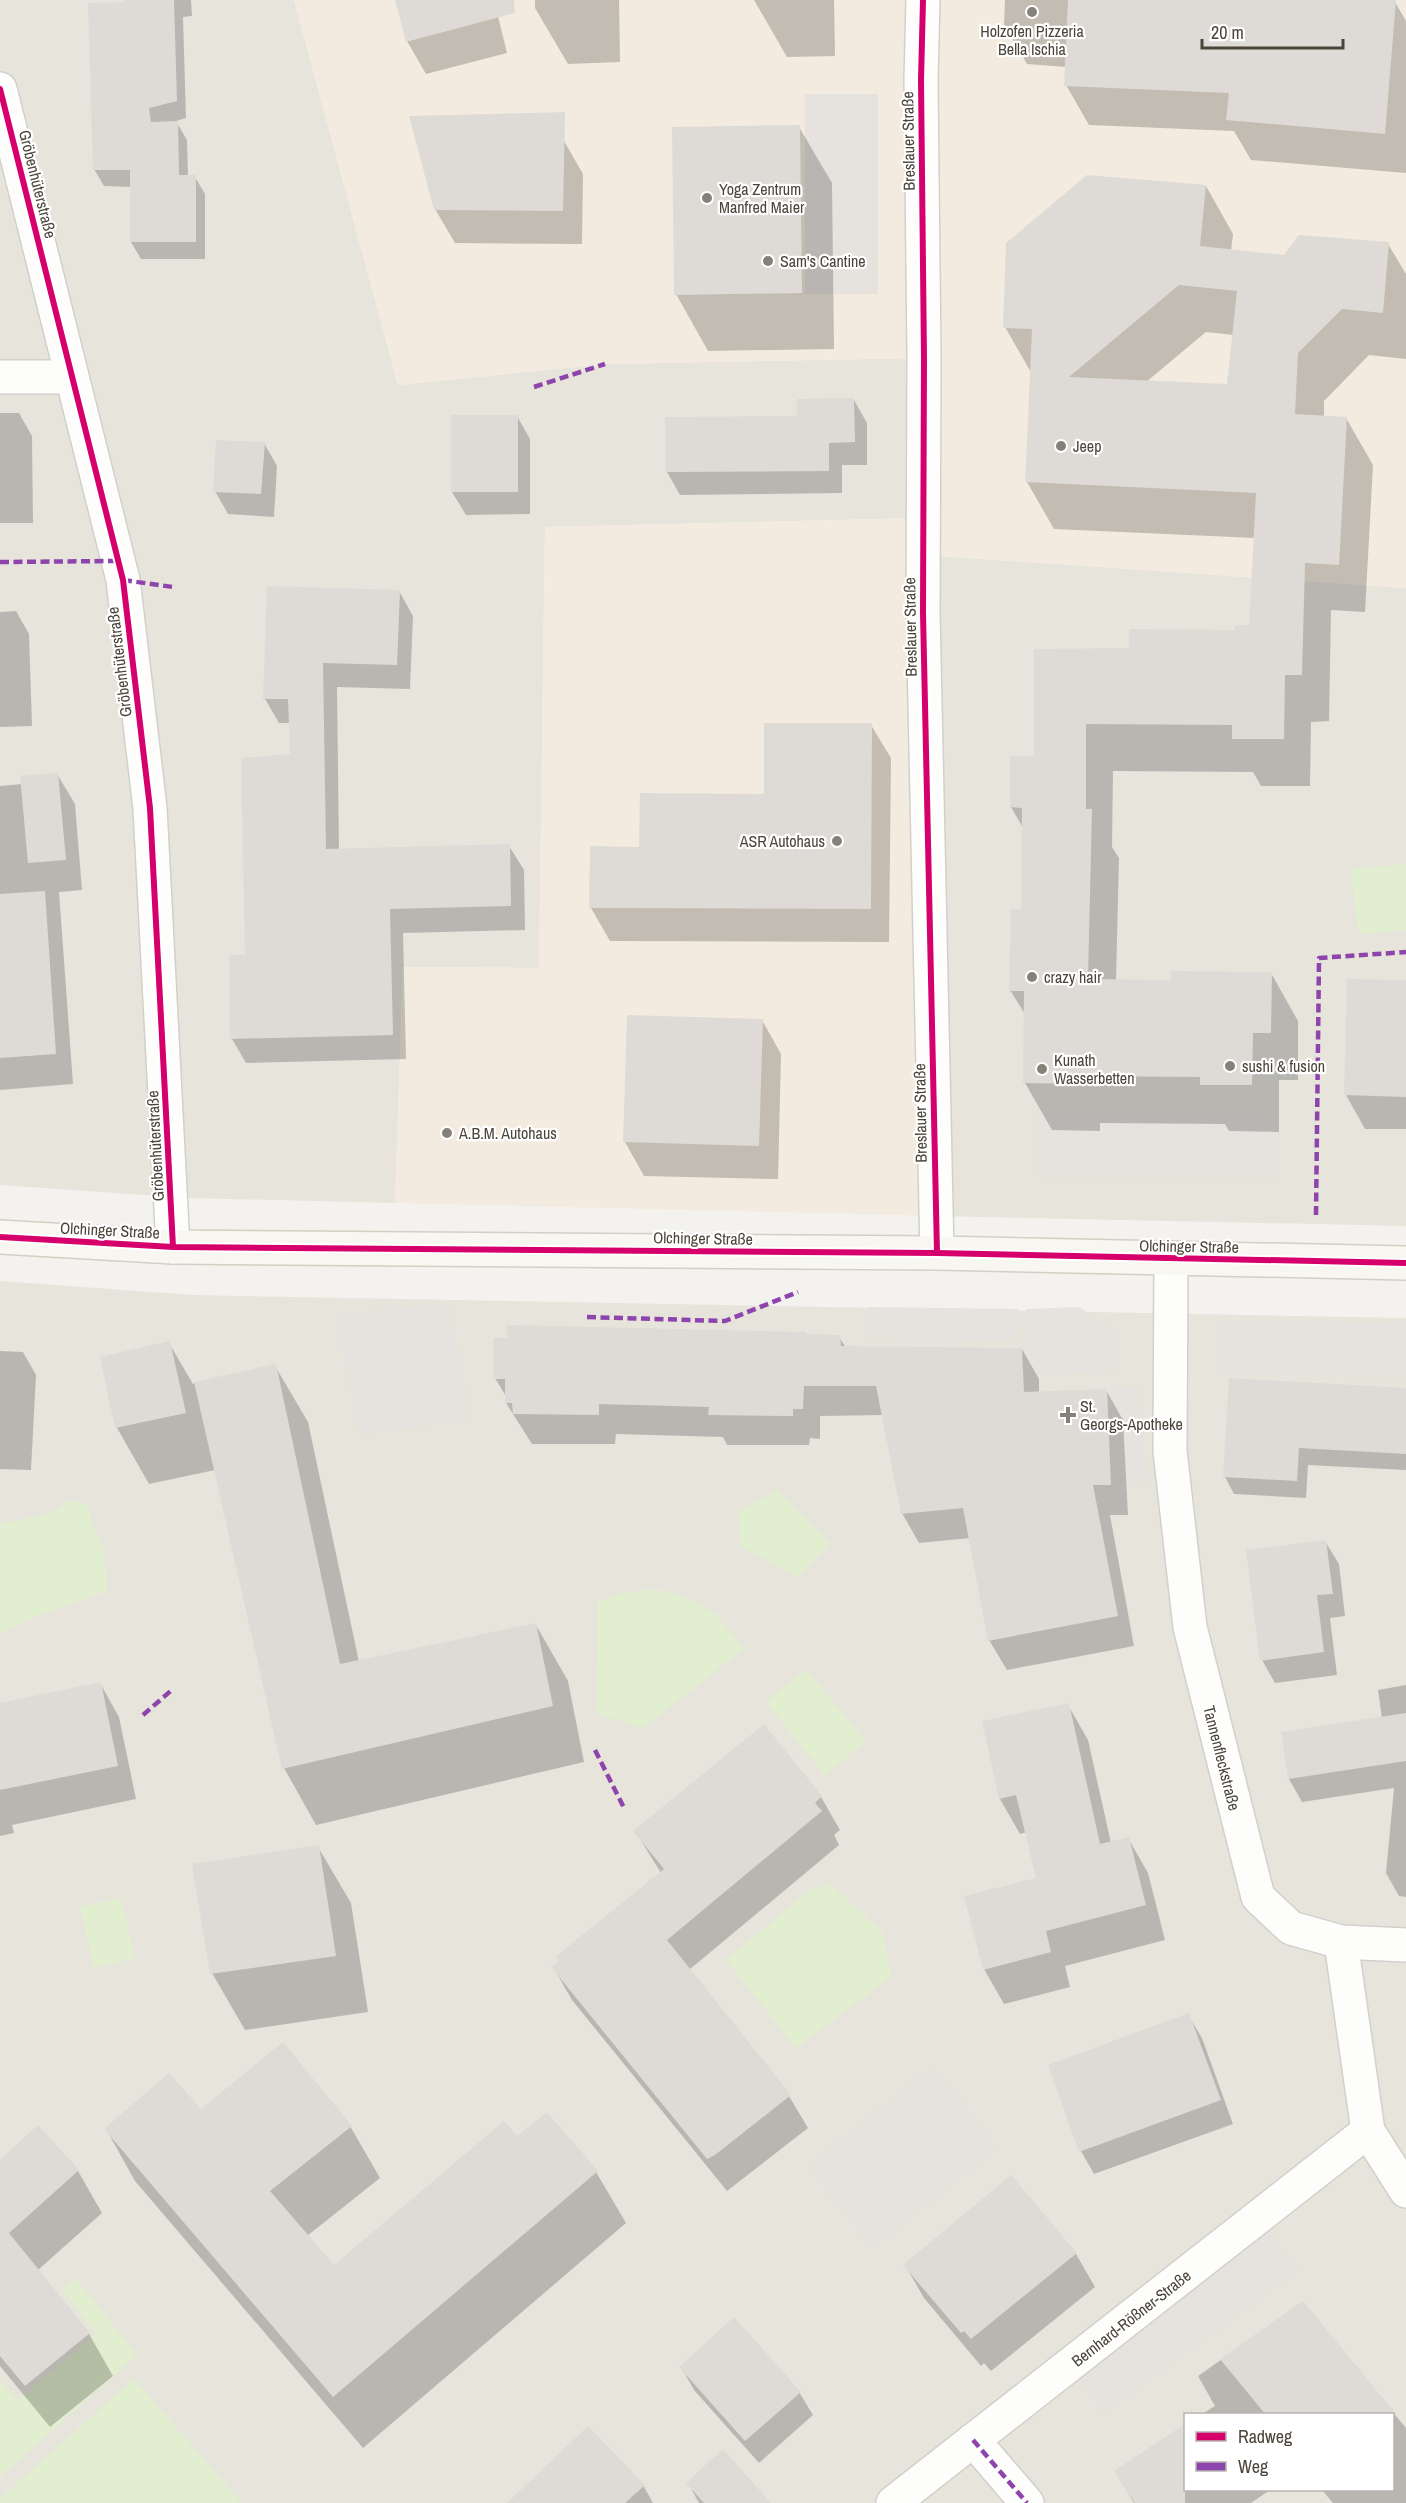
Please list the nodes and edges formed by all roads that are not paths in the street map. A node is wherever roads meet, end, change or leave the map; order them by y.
1 (923, 0) edge
2 (0, 88) edge
3 (0, 377) edge
4 (71, 377) junction
5 (0, 1237) edge
6 (173, 1247) junction
7 (937, 1253) junction
8 (1171, 1259) junction
9 (1406, 1263) edge
10 (1341, 1942) junction
11 (1406, 1946) edge
12 (1368, 2131) junction
13 (1406, 2191) edge
14 (973, 2440) junction
15 (893, 2503) edge
16 (1027, 2503) edge

1 - 7 street, Breslauer Straße
2 - 4 street, Gröbenhüterstraße
3 - 4 street
4 - 6 street, Gröbenhüterstraße
5 - 6 main road, Olchinger Straße
6 - 7 main road, Olchinger Straße
7 - 8 main road, Olchinger Straße
8 - 9 main road, Olchinger Straße
8 - 10 street, Tannenfleckstraße
10 - 11 street, Tannenfleckstraße
10 - 12 street
12 - 13 street
12 - 14 street, Bernhard-Rößner-Straße
14 - 15 street, Bernhard-Rößner-Straße
14 - 16 street

